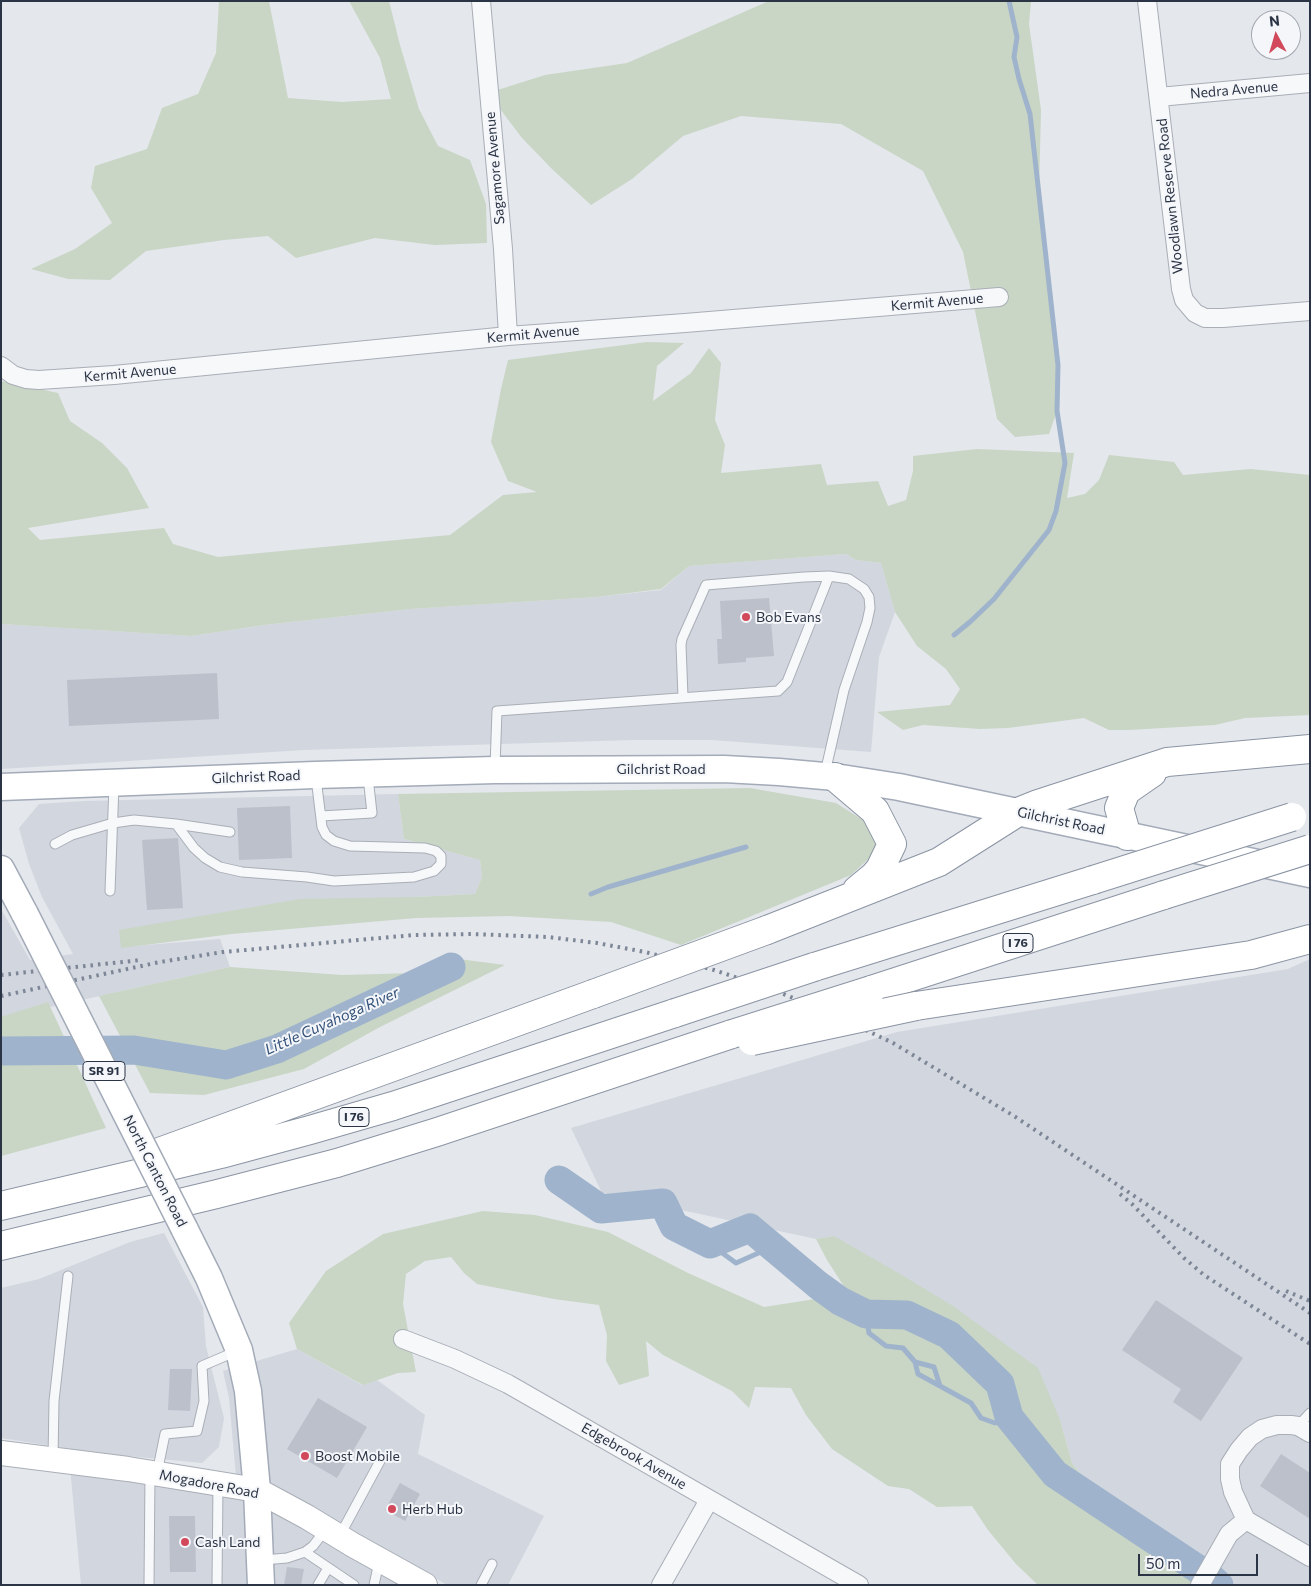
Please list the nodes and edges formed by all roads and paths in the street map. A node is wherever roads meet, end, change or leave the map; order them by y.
1 (481, 1) edge
2 (1147, 1) edge
3 (1310, 83) edge
4 (1159, 97) junction
5 (999, 297) dead end
6 (1310, 311) edge
7 (508, 336) junction
8 (1, 366) edge
9 (829, 576) junction
10 (682, 697) junction
11 (1310, 749) edge
12 (1167, 762) junction
13 (495, 770) junction
14 (368, 774) junction
15 (315, 775) junction
16 (830, 776) junction
17 (114, 782) junction
18 (1, 787) edge
19 (1018, 812) junction
20 (1301, 815) edge
21 (321, 816) junction
22 (112, 823) junction
23 (176, 824) junction
24 (230, 832) dead end
25 (1127, 836) junction
26 (55, 844) dead end
27 (1310, 849) edge
28 (1, 869) edge
29 (1310, 874) edge
30 (110, 891) dead end
31 (844, 899) junction
32 (1310, 939) edge
33 (742, 1038) junction
34 (28, 1200) junction
35 (1, 1206) edge
36 (1, 1246) edge
37 (68, 1276) dead end
38 (404, 1339) dead end
39 (239, 1350) junction
40 (1310, 1413) edge
41 (1304, 1430) edge
42 (1, 1453) edge
43 (52, 1459) junction
44 (380, 1461) dead end
45 (153, 1473) junction
46 (218, 1484) junction
47 (257, 1490) junction
48 (709, 1500) junction
49 (1246, 1520) junction
50 (333, 1533) junction
51 (304, 1552) junction
52 (1310, 1557) edge
53 (380, 1560) junction
54 (492, 1564) dead end
55 (328, 1568) junction
56 (261, 1572) edge
57 (150, 1585) edge
58 (217, 1585) edge
59 (318, 1585) edge
60 (354, 1585) edge
61 (374, 1585) edge
62 (425, 1585) edge
63 (481, 1585) edge
64 (660, 1585) edge
65 (859, 1585) edge
66 (1200, 1585) edge

1 - 7 street, Sagamore Avenue
2 - 4 street, Woodlawn Reserve Road
3 - 4 street, Nedra Avenue
4 - 6 street, Woodlawn Reserve Road
5 - 7 street, Kermit Avenue
7 - 8 street, Kermit Avenue
9 - 10 lane
9 - 10 lane
9 - 16 lane
10 - 13 lane
11 - 12 highway
12 - 19 highway
12 - 25 highway
13 - 14 main road, Gilchrist Road
13 - 16 main road, Gilchrist Road
14 - 15 main road, Gilchrist Road
14 - 21 lane
15 - 17 main road, Gilchrist Road
15 - 21 lane
16 - 19 main road, Gilchrist Road
16 - 31 highway
17 - 18 main road, Gilchrist Road
17 - 22 lane
19 - 25 main road, Gilchrist Road
19 - 31 highway
20 - 34 highway, I 76, bridge
21 - 23 lane
22 - 23 lane
22 - 26 lane
22 - 30 lane
23 - 24 lane
25 - 29 main road, Gilchrist Road
27 - 33 highway, I 76, bridge
28 - 39 main road, North Canton Road / SR 91, bridge
31 - 34 highway, bridge
32 - 33 highway, bridge
33 - 36 highway, I 76
34 - 35 highway, I 76
37 - 43 lane
38 - 48 street, Edgebrook Avenue
39 - 45 lane
39 - 47 main road, North Canton Road / SR 91
40 - 41 lane
41 - 49 street
42 - 43 street, Mogadore Road
43 - 45 street, Mogadore Road
44 - 50 lane
45 - 46 street, Mogadore Road
45 - 57 lane
46 - 47 street, Mogadore Road
46 - 58 lane
47 - 50 street, Mogadore Road
47 - 56 main road, SR 91
48 - 64 street
48 - 65 street, Edgebrook Avenue
49 - 52 street
49 - 66 street
50 - 51 lane
50 - 53 street, Mogadore Road
51 - 55 lane
51 - 56 lane
53 - 61 lane
53 - 62 street, Mogadore Road
54 - 63 lane
55 - 59 lane
55 - 60 lane

